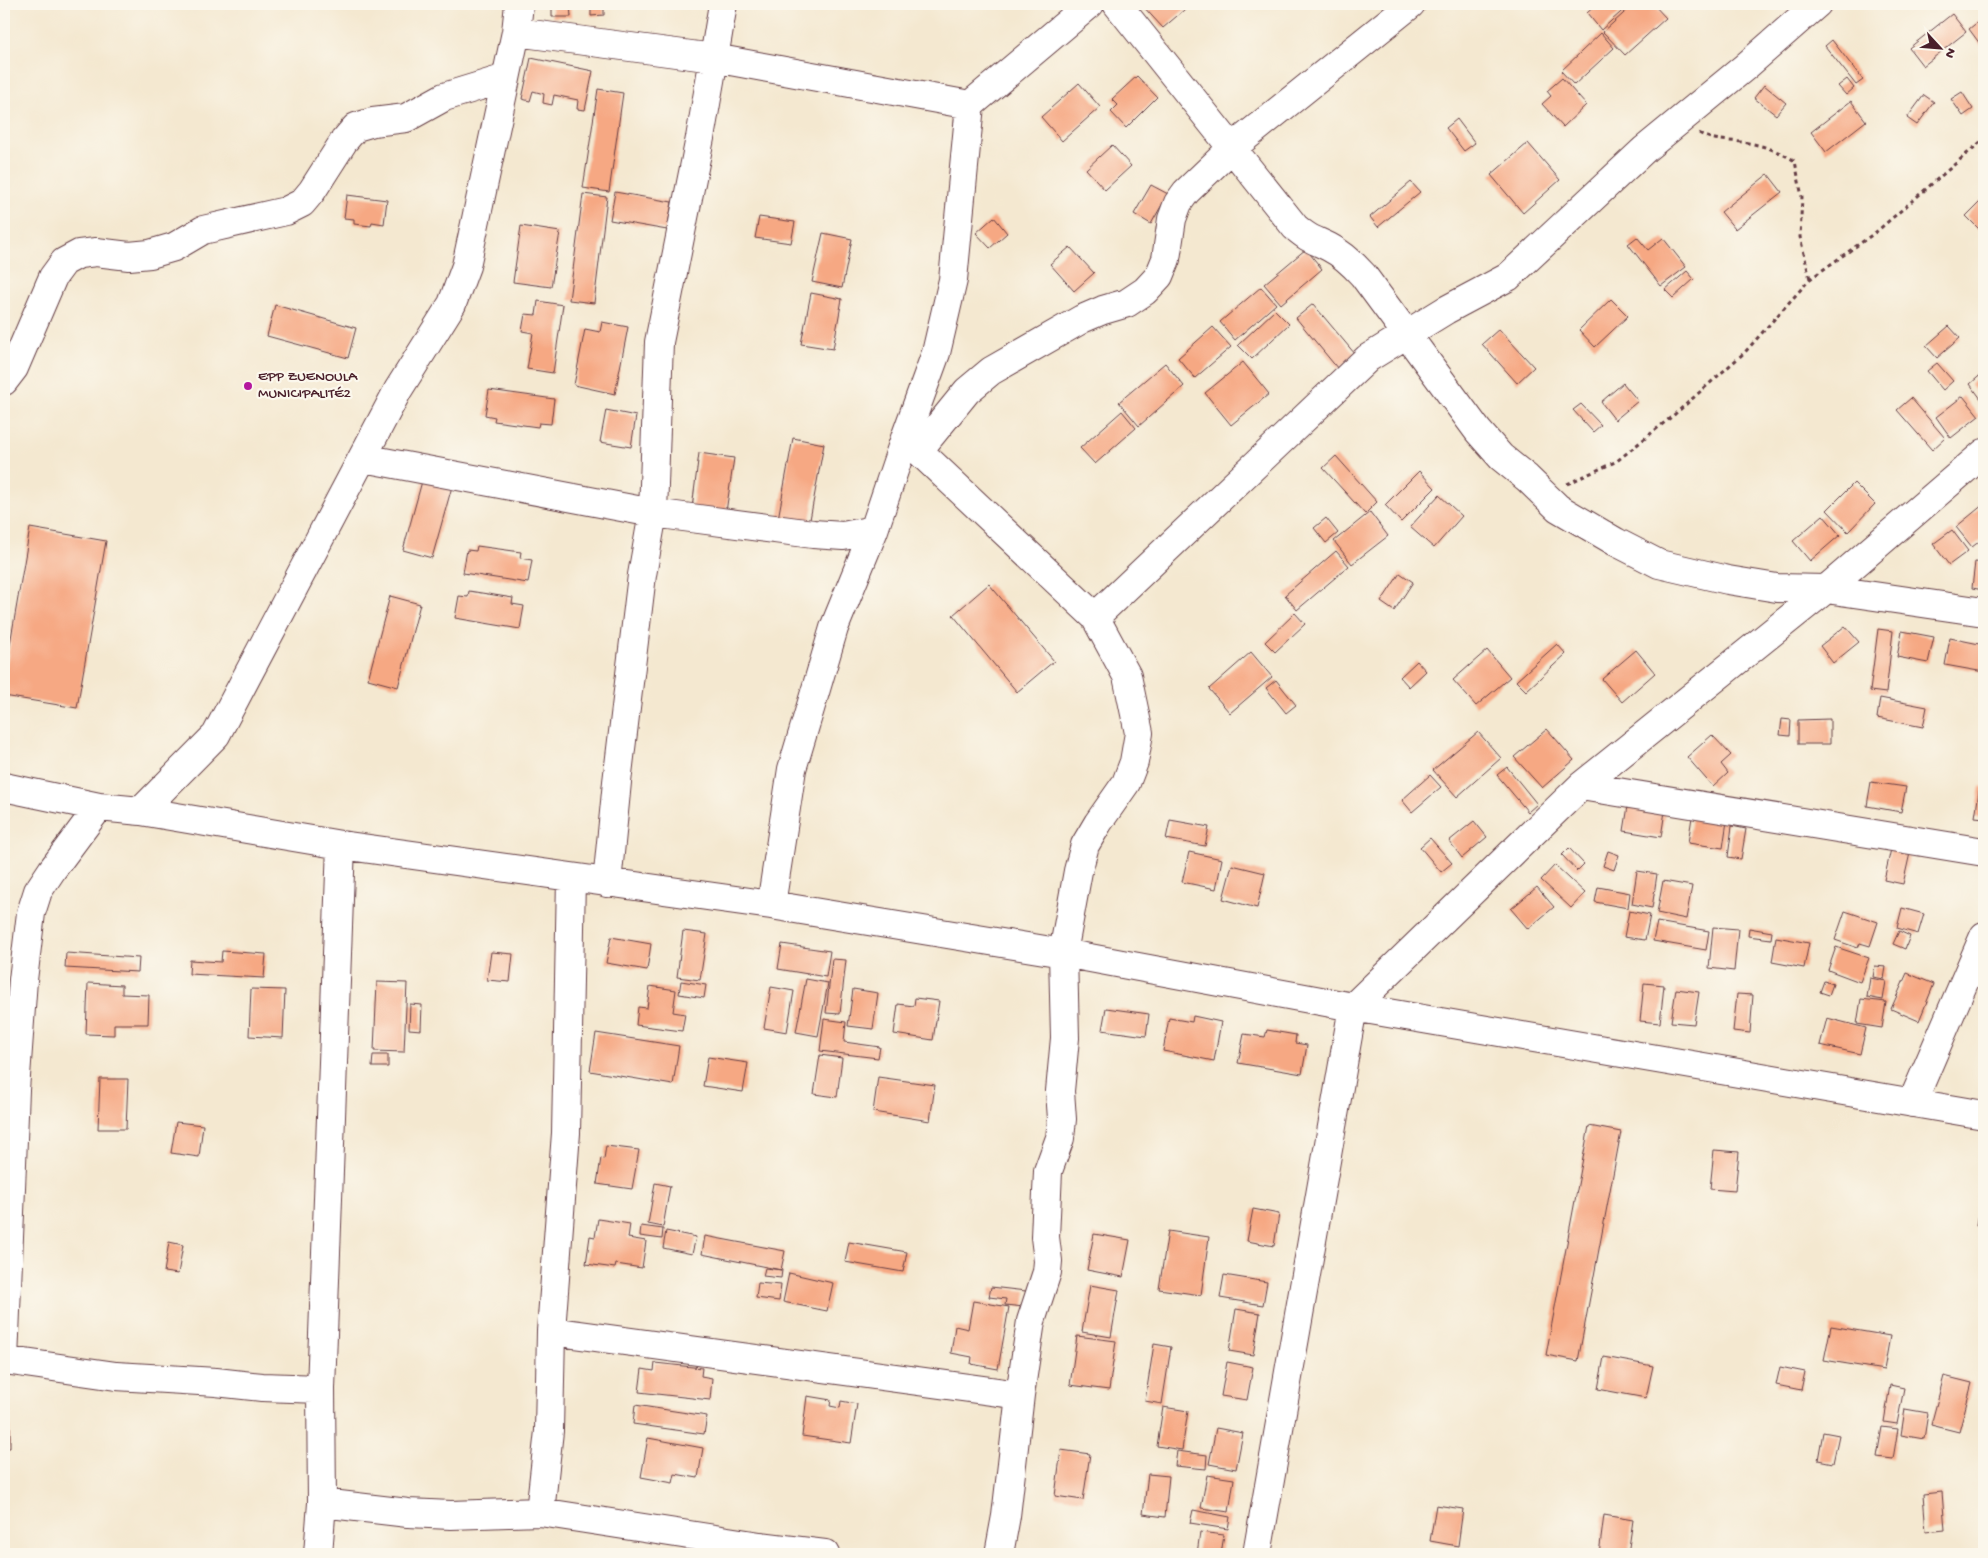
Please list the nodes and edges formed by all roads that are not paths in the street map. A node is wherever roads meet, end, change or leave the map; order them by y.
1 (519, 4) edge
2 (723, 4) edge
3 (1090, 4) edge
4 (1117, 4) edge
5 (1411, 4) edge
6 (1817, 4) edge
7 (516, 32) junction
8 (714, 58) junction
9 (506, 78) junction
10 (970, 105) junction
11 (1232, 148) junction
12 (1406, 334) junction
13 (4, 380) edge
14 (912, 444) junction
15 (1984, 453) edge
16 (363, 458) junction
17 (653, 513) junction
18 (874, 530) junction
19 (1826, 589) junction
20 (1984, 612) edge
21 (1095, 617) junction
22 (1581, 786) junction
23 (4, 787) edge
24 (100, 807) junction
25 (141, 811) junction
26 (341, 845) junction
27 (1984, 852) edge
28 (571, 878) junction
29 (607, 883) junction
30 (771, 905) junction
31 (1984, 936) edge
32 (1063, 954) junction
33 (1353, 1007) junction
34 (9, 1094) edge
35 (1912, 1102) junction
36 (1984, 1115) edge
37 (551, 1331) junction
38 (4, 1360) edge
39 (320, 1389) junction
40 (1020, 1395) junction
41 (322, 1504) junction
42 (540, 1512) junction
43 (318, 1554) edge
44 (825, 1554) edge
45 (999, 1554) edge
46 (1258, 1554) edge

1 - 7 street
2 - 8 street
3 - 10 street
4 - 11 street
5 - 11 street
6 - 12 street
7 - 8 street
7 - 9 street
8 - 10 street
8 - 17 street
9 - 13 street
9 - 16 street
10 - 14 street
11 - 12 street
11 - 14 street
12 - 19 street
12 - 21 street
14 - 18 street
14 - 21 street
15 - 19 street
16 - 17 street
16 - 25 street
17 - 18 street
17 - 29 street
18 - 30 street
19 - 20 street
19 - 22 street
21 - 32 street
22 - 27 street
22 - 33 street
23 - 24 street
24 - 25 street
24 - 34 street
25 - 26 street
26 - 28 street
26 - 39 street
28 - 29 street
28 - 37 street
29 - 30 street
30 - 32 street
31 - 35 street
32 - 33 street
32 - 40 street
33 - 35 street
33 - 46 street
34 - 38 street
35 - 36 street
37 - 40 street
37 - 42 street
38 - 39 street
39 - 41 street
40 - 45 street
41 - 42 street
41 - 43 street
42 - 44 street

